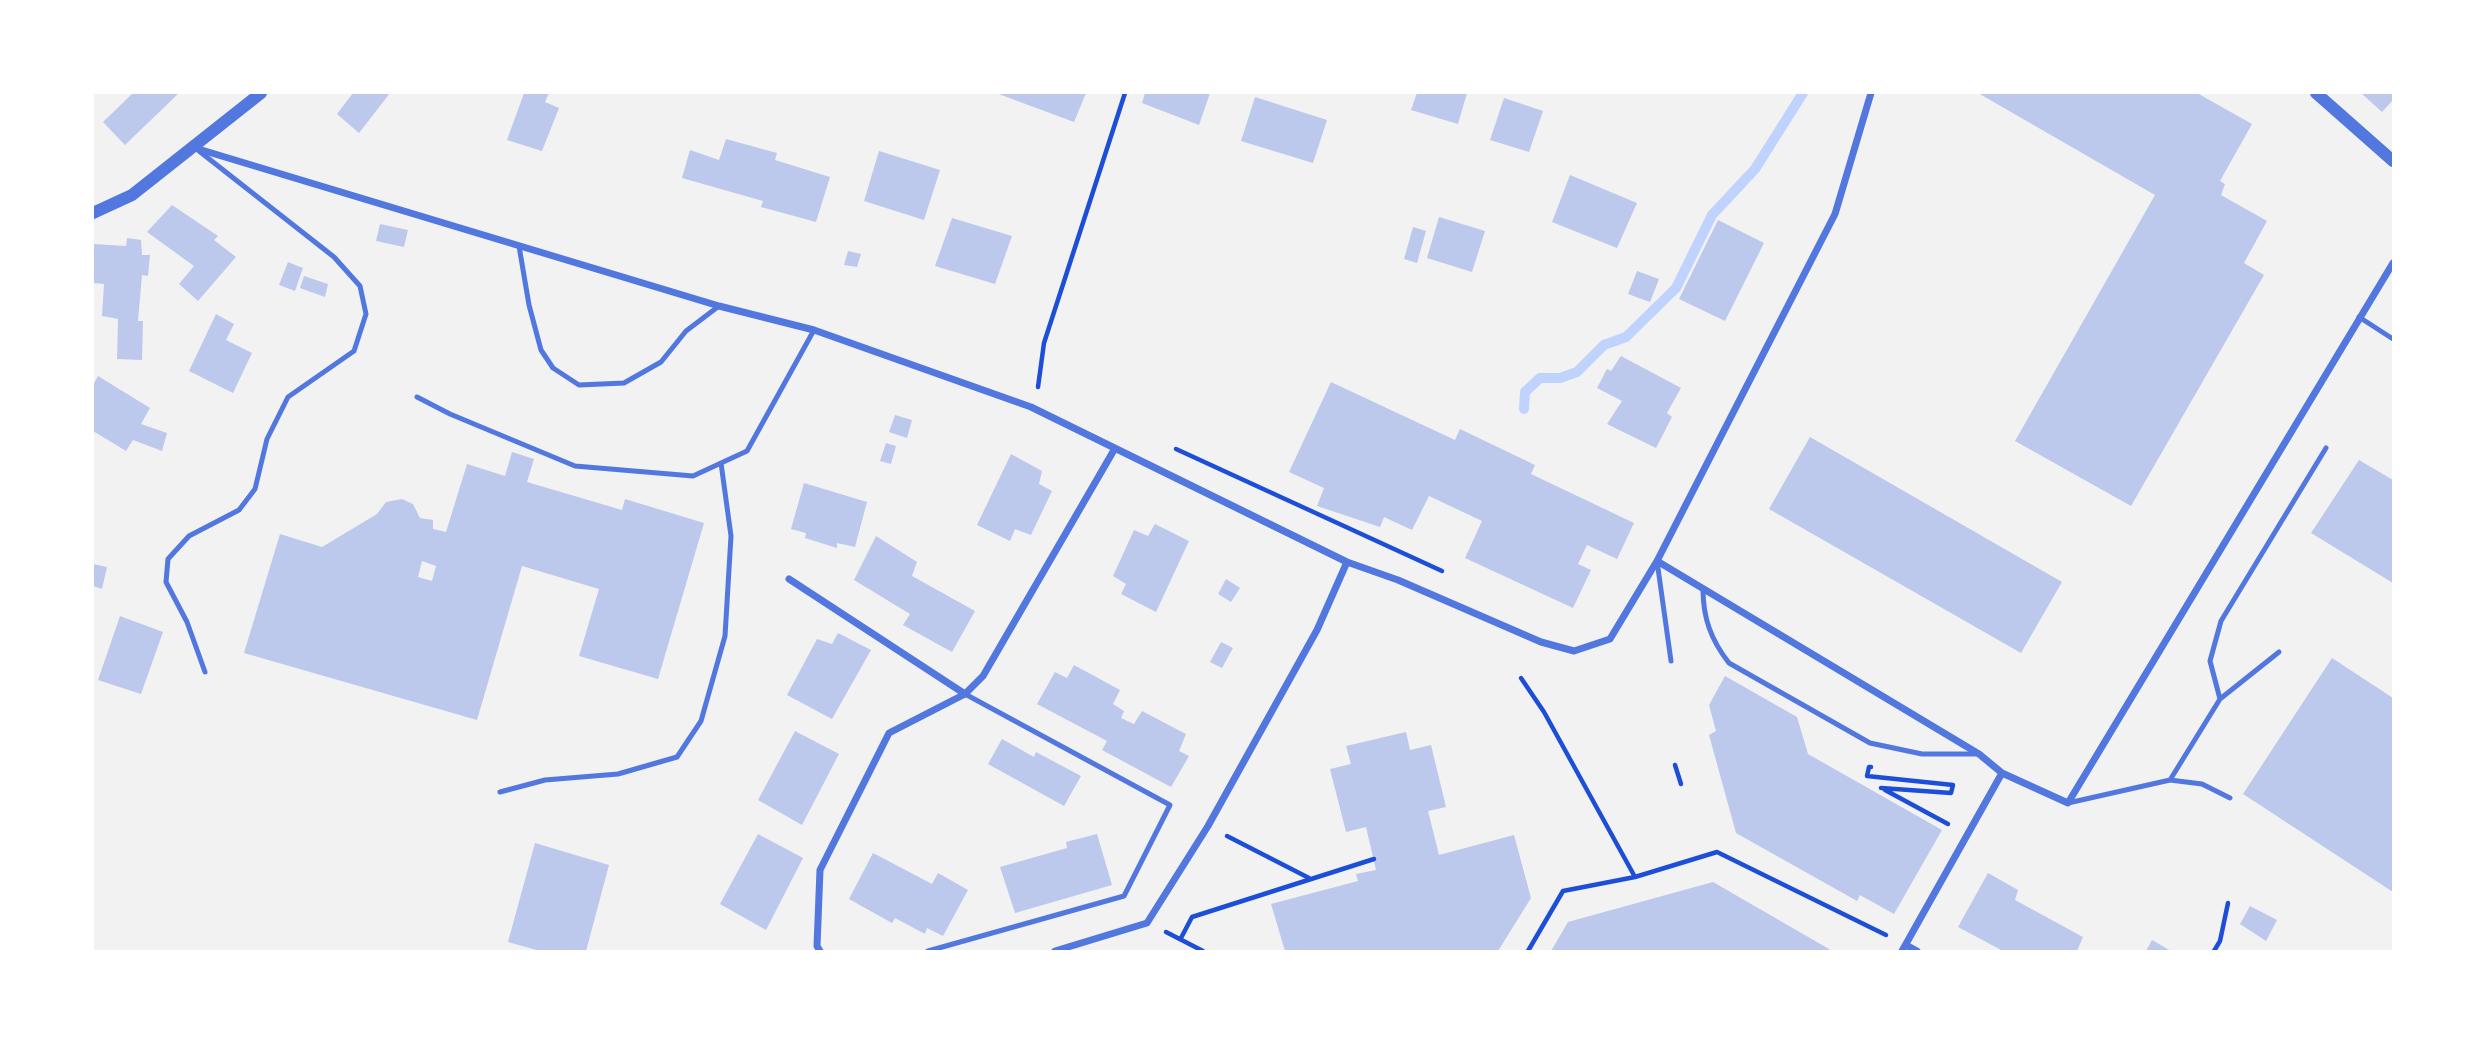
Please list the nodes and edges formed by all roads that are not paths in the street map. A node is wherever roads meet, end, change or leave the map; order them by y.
1 (261, 93) edge
2 (1871, 93) edge
3 (2316, 93) edge
4 (195, 148) junction
5 (2393, 160) edge
6 (93, 213) edge
7 (519, 246) junction
8 (2393, 263) edge
9 (719, 306) junction
10 (2359, 317) junction
11 (814, 330) junction
12 (2393, 339) edge
13 (417, 397) dead end
14 (2326, 448) dead end
15 (1115, 450) junction
16 (721, 463) junction
17 (1657, 561) junction
18 (1347, 562) junction
19 (789, 579) dead end
20 (1703, 588) junction
21 (2278, 652) dead end
22 (1671, 661) dead end
23 (205, 672) dead end
24 (965, 694) junction
25 (2220, 699) junction
26 (1979, 754) junction
27 (2002, 773) junction
28 (2170, 780) junction
29 (500, 792) dead end
30 (2230, 798) dead end
31 (2068, 803) junction
32 (1904, 948) edge
33 (820, 951) edge
34 (928, 951) edge
35 (1055, 951) edge
36 (1917, 951) edge

1 - 4 street
2 - 17 street
3 - 5 street
4 - 6 street
4 - 7 street
4 - 23 lane
7 - 9 street
7 - 9 lane
8 - 10 street
9 - 11 street
10 - 12 lane
10 - 31 street
11 - 15 street
11 - 16 lane
13 - 16 lane
14 - 25 lane
15 - 18 street
15 - 24 street
16 - 29 lane
17 - 18 street
17 - 20 street
17 - 22 lane
18 - 35 street
19 - 24 street
20 - 26 street
20 - 26 lane
21 - 25 lane
24 - 33 street
24 - 34 lane
25 - 28 lane
26 - 27 street
27 - 31 street
27 - 32 street
28 - 30 lane
28 - 31 lane
32 - 36 street

